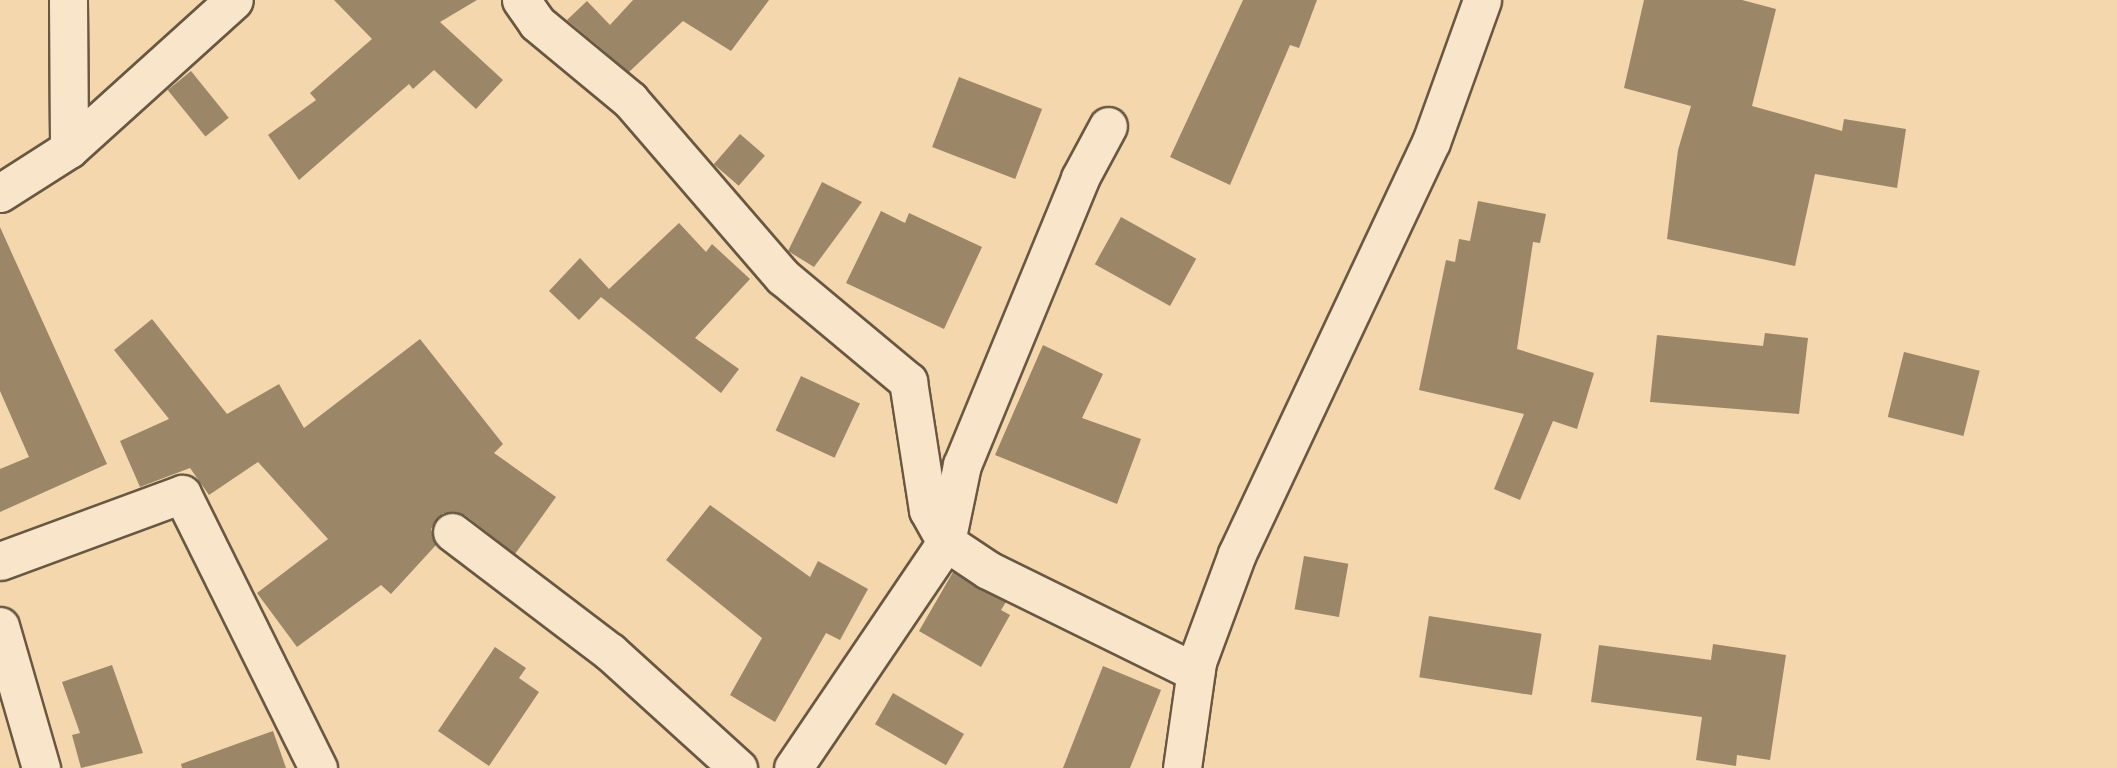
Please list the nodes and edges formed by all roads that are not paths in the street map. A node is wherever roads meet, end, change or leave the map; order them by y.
1 (68, 0) edge
2 (234, 0) edge
3 (521, 0) edge
4 (1482, 0) edge
5 (1108, 126) dead end
6 (69, 149) junction
7 (0, 193) edge
8 (452, 532) dead end
9 (946, 542) junction
10 (0, 561) edge
11 (0, 626) edge
12 (1195, 672) junction
13 (41, 768) edge
14 (318, 768) edge
15 (738, 768) edge
16 (793, 768) edge
17 (1182, 768) edge

1 - 6 street
2 - 6 street
3 - 9 street
4 - 12 street
5 - 9 street
6 - 7 street
8 - 15 street
9 - 12 street
9 - 16 street
10 - 14 street
11 - 13 street
12 - 17 street

